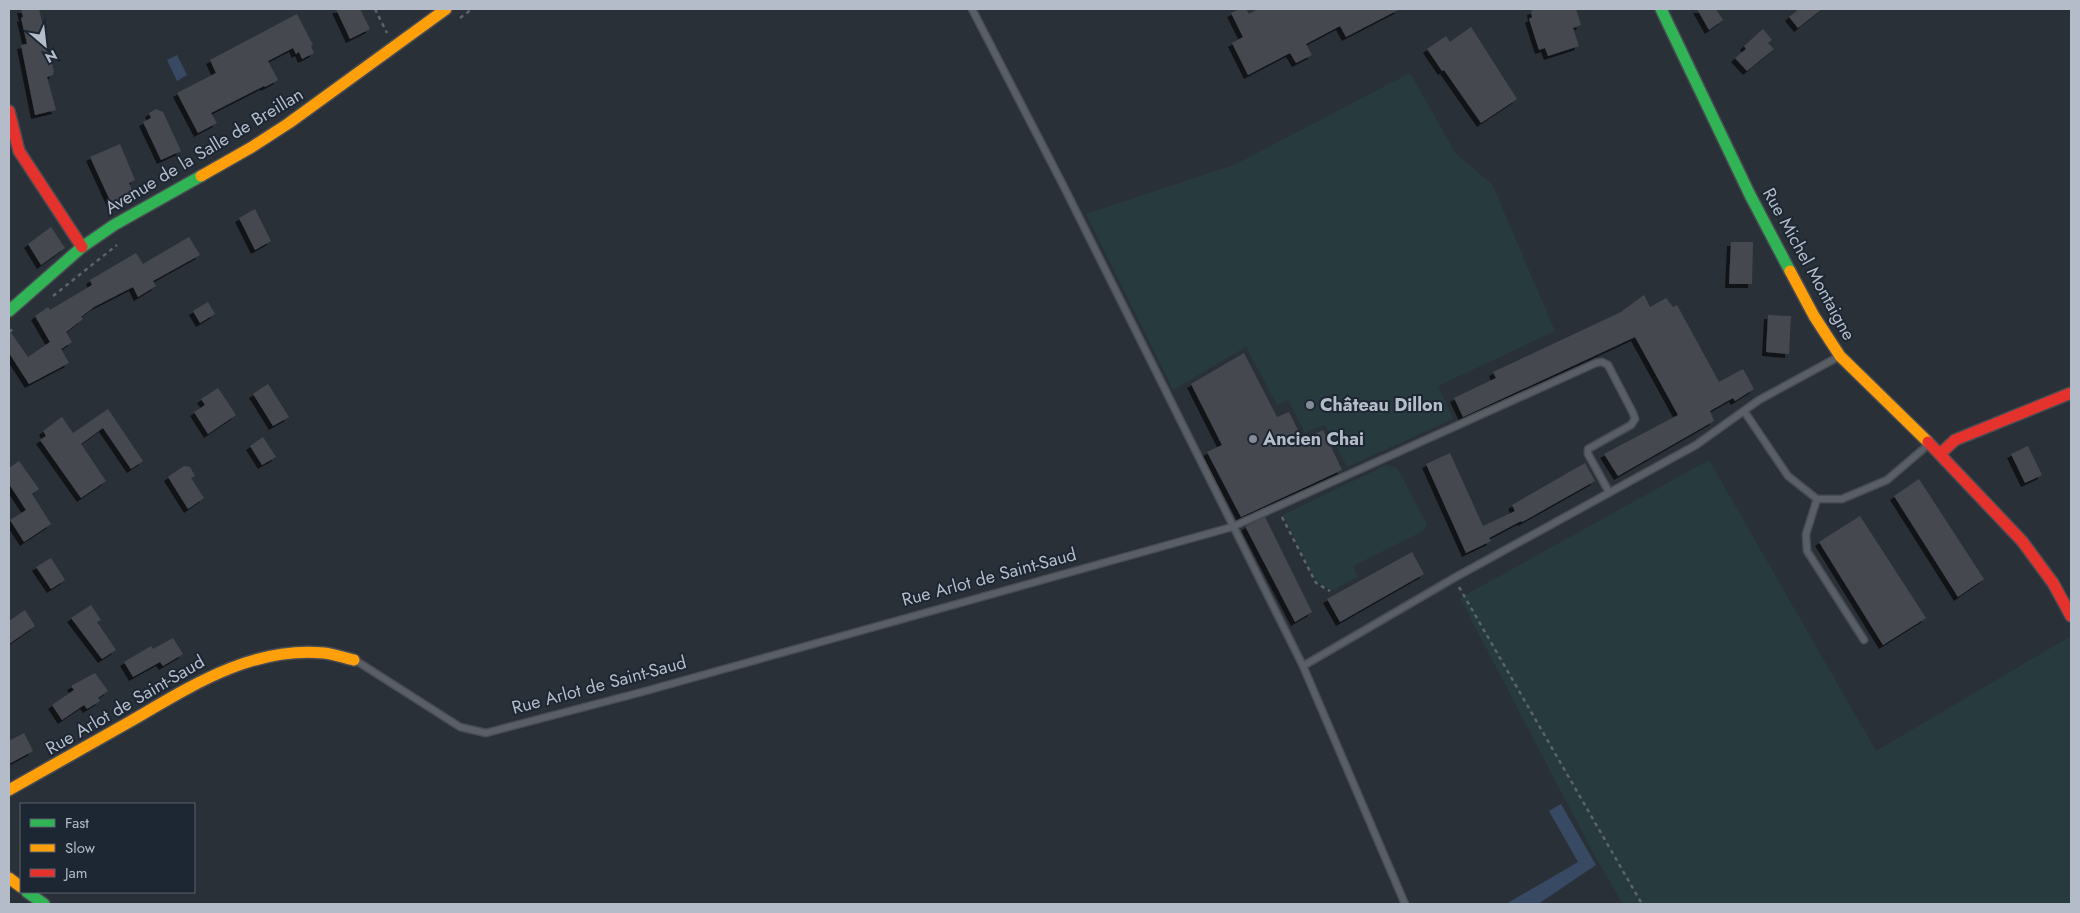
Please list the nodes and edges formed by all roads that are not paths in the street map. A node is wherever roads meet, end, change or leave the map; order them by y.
1 (446, 9) edge
2 (972, 9) edge
3 (1661, 9) edge
4 (9, 111) edge
5 (82, 247) junction
6 (9, 311) edge
7 (1840, 356) junction
8 (2071, 393) edge
9 (1744, 410) junction
10 (1930, 444) junction
11 (1940, 454) junction
12 (1609, 492) junction
13 (1817, 499) junction
14 (1232, 527) junction
15 (2071, 616) edge
16 (1864, 640) dead end
17 (354, 660) joint
18 (1303, 666) junction
19 (9, 790) edge
20 (9, 878) edge
21 (20, 886) edge
22 (28, 893) edge
23 (44, 904) edge
24 (1405, 904) edge

1 - 5 street, Avenue de la Salle de Breillan
2 - 14 lane
3 - 7 street, Rue Michel Montaigne
4 - 5 street
5 - 6 street, Avenue de la Salle de Breillan
7 - 9 lane
7 - 10 street, Rue Michel Montaigne
8 - 11 street
9 - 12 lane
9 - 13 lane
10 - 11 street, Rue Michel Montaigne
10 - 13 lane
11 - 15 street, Rue Michel Montaigne
12 - 14 lane, Rue Arlot de Saint-Saud
12 - 18 lane
13 - 16 lane
14 - 17 lane, Rue Arlot de Saint-Saud
14 - 18 lane
17 - 19 street, Rue Arlot de Saint-Saud
18 - 24 lane
20 - 21 street
22 - 23 street

